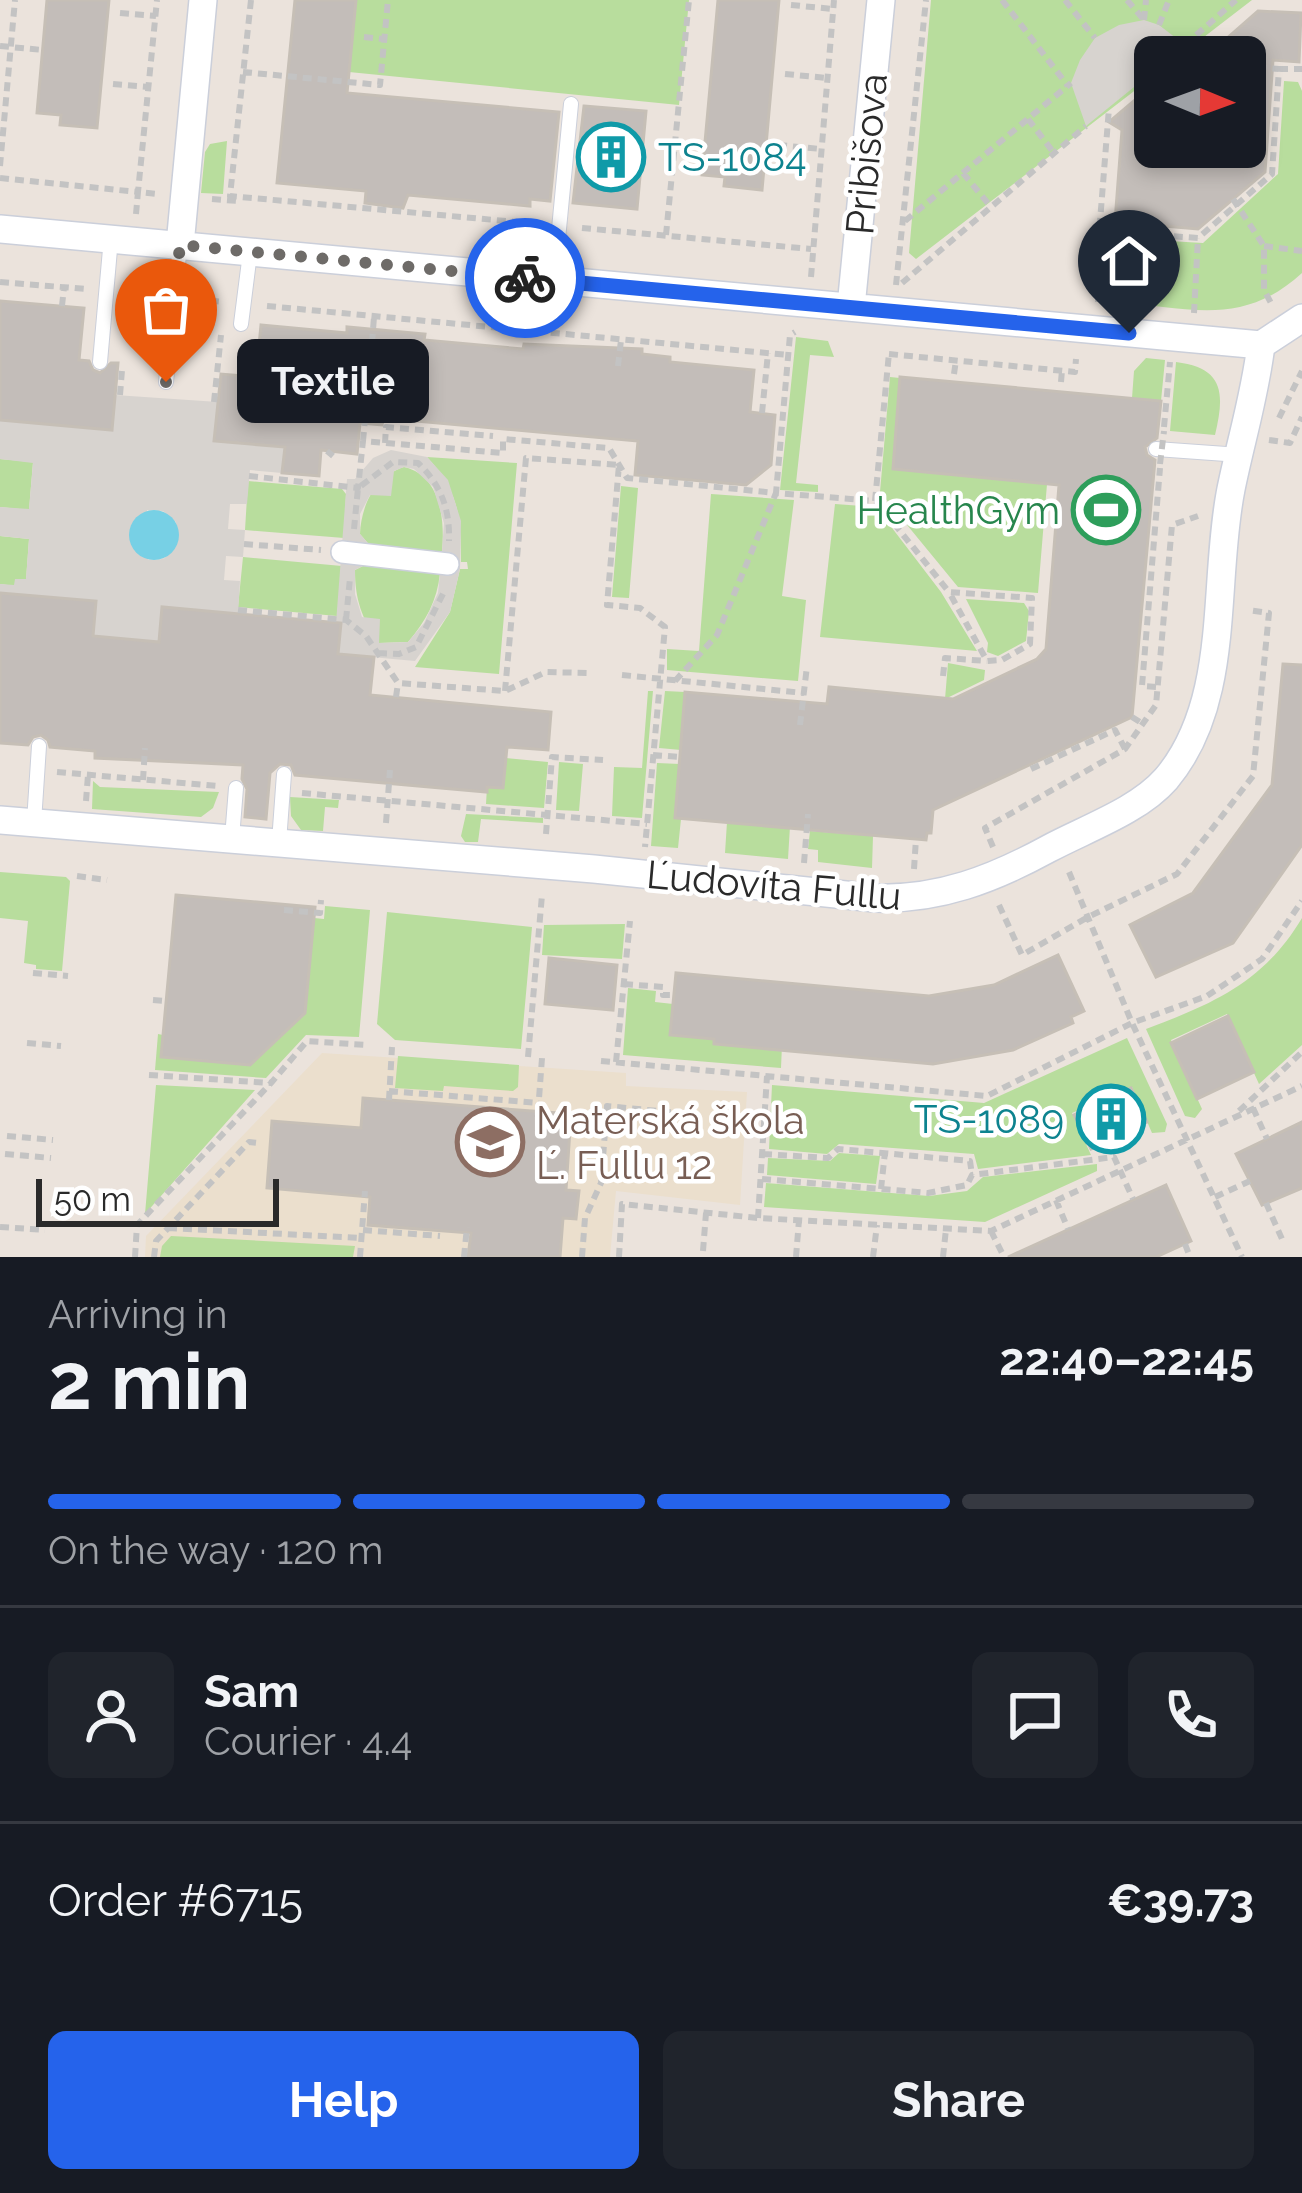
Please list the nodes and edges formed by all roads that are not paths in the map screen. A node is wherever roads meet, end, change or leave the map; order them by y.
1 (203, 0) edge
2 (881, 0) edge
3 (571, 104) dead end
4 (0, 229) edge
5 (111, 238) junction
6 (180, 245) junction
7 (250, 253) junction
8 (554, 281) junction
9 (851, 308) junction
10 (1302, 318) edge
11 (241, 324) dead end
12 (1261, 346) junction
13 (100, 362) dead end
14 (166, 382) dead end
15 (1228, 454) junction
16 (1158, 457) road end
17 (342, 552) road end
18 (448, 564) dead end
19 (39, 746) dead end
20 (284, 774) dead end
21 (236, 788) road end
22 (0, 820) edge
23 (34, 822) junction
24 (232, 838) junction
25 (279, 842) junction

1 - 6 street
2 - 9 street, Pribišova
3 - 8 lane
4 - 5 street
5 - 6 street
5 - 13 lane
6 - 7 street
6 - 14 lane
7 - 8 street
7 - 11 lane
8 - 9 street
9 - 12 street
10 - 12 street
12 - 15 street, Ľudovíta Fullu
15 - 16 lane
15 - 25 street, Ľudovíta Fullu
17 - 18 street
19 - 23 lane
20 - 25 lane
21 - 24 lane
22 - 23 street, Ľudovíta Fullu
23 - 24 street, Ľudovíta Fullu
24 - 25 street, Ľudovíta Fullu

